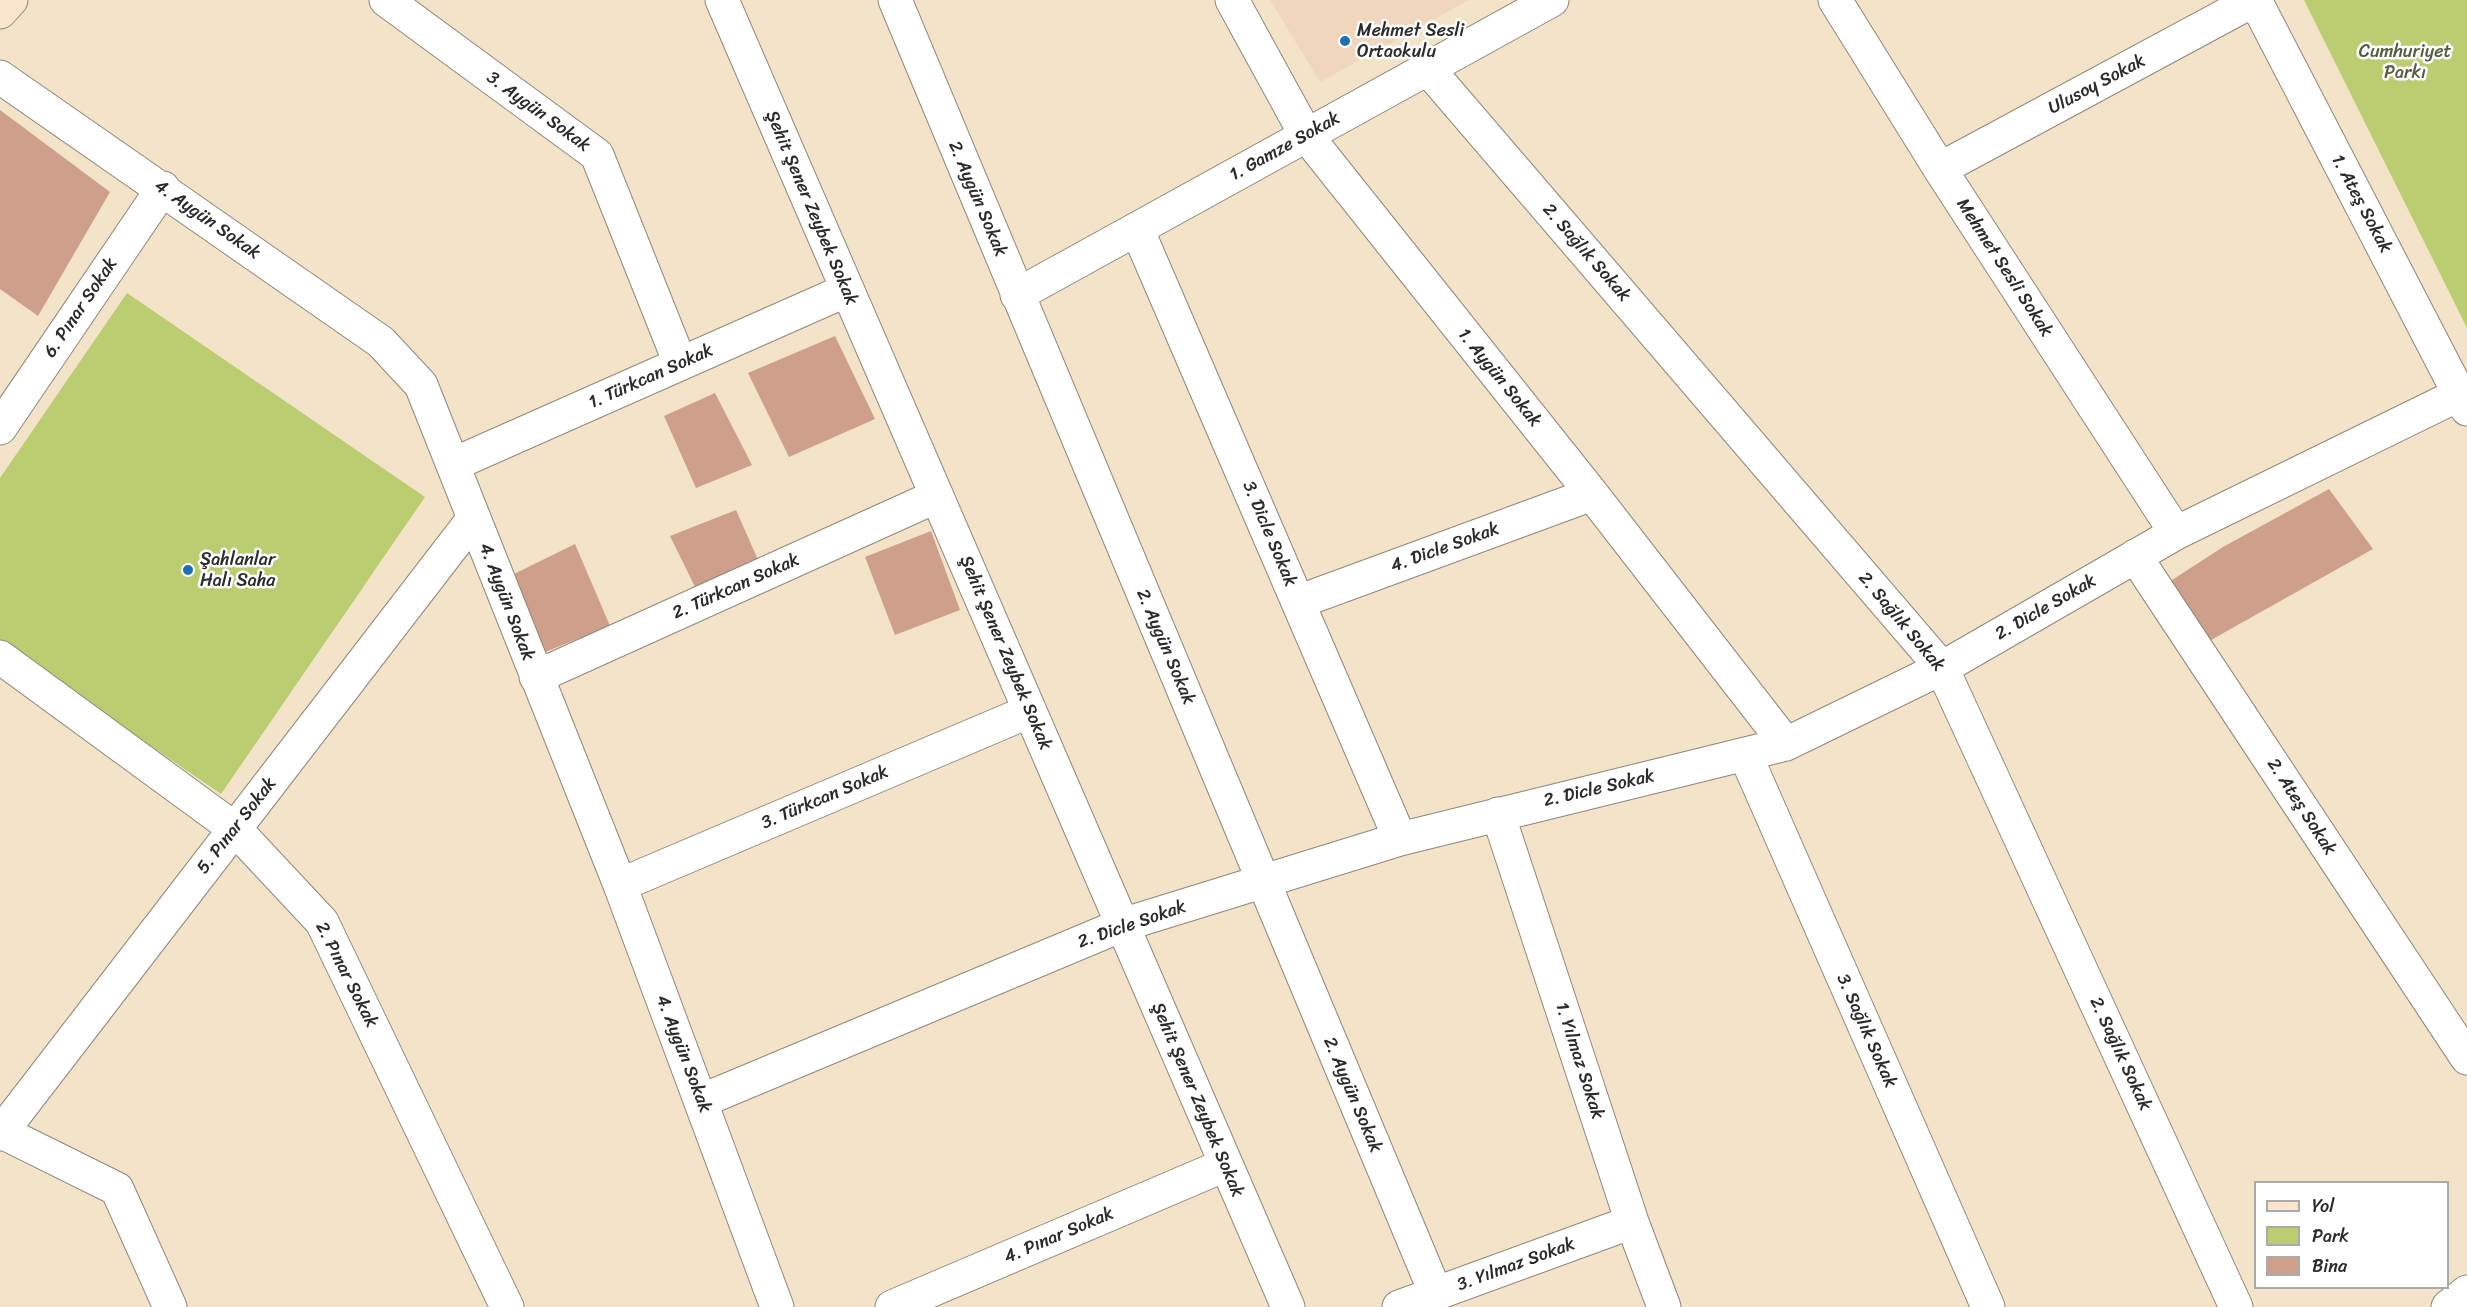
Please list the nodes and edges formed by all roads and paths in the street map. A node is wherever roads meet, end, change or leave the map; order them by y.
1 (11, 0) edge
2 (386, 0) edge
3 (722, 0) edge
4 (895, 0) edge
5 (1232, 0) edge
6 (1552, 0) edge
7 (1835, 0) edge
8 (2254, 0) edge
9 (0, 12) edge
10 (1428, 69) junction
11 (0, 77) edge
12 (1306, 135) junction
13 (1940, 169) junction
14 (163, 188) junction
15 (1137, 229) junction
16 (847, 290) junction
17 (1017, 295) junction
18 (680, 363) junction
19 (2464, 401) edge
20 (0, 428) edge
21 (454, 464) junction
22 (1592, 494) junction
23 (937, 496) junction
24 (474, 518) junction
25 (2176, 533) junction
26 (2134, 556) junction
27 (1298, 602) junction
28 (0, 657) edge
29 (1942, 668) junction
30 (536, 677) junction
31 (1030, 711) junction
32 (1786, 744) junction
33 (1744, 754) junction
34 (1498, 813) junction
35 (235, 829) junction
36 (1400, 839) junction
37 (1263, 882) junction
38 (620, 885) junction
39 (1122, 925) junction
40 (2467, 1058) edge
41 (701, 1101) junction
42 (1, 1132) edge
43 (1225, 1164) junction
44 (1632, 1222) junction
45 (2467, 1292) edge
46 (1436, 1294) junction
47 (170, 1307) edge
48 (507, 1307) edge
49 (777, 1307) edge
50 (892, 1307) edge
51 (1288, 1307) edge
52 (1400, 1307) edge
53 (1664, 1307) edge
54 (1988, 1307) edge
55 (2236, 1307) edge
56 (2448, 1307) edge

1 - 9 main road
2 - 18 street, 3. Aygün Sokak
3 - 16 street, Şehit Şener Zeybek Sokak
4 - 17 street, 2. Aygün Sokak
5 - 12 street, 1. Aygün Sokak
6 - 10 street, 1. Gamze Sokak
7 - 13 street, Mehmet Sesli Sokak
8 - 13 street, Ulusoy Sokak
8 - 19 street, 1. Ateş Sokak
10 - 12 street, 1. Gamze Sokak
10 - 29 street, 2. Sağlık Sokak
11 - 14 street, 4. Aygün Sokak
12 - 15 street, 1. Gamze Sokak
12 - 22 street, 1. Aygün Sokak
13 - 25 street, Mehmet Sesli Sokak
14 - 20 street, 6. Pınar Sokak
14 - 21 street, 4. Aygün Sokak
15 - 17 street, 1. Gamze Sokak
15 - 27 street, 3. Dicle Sokak
16 - 18 street, 1. Türkcan Sokak
16 - 23 street, Şehit Şener Zeybek Sokak
17 - 37 street, 2. Aygün Sokak
18 - 21 street, 1. Türkcan Sokak
19 - 25 street, 2. Dicle Sokak
21 - 24 street, 4. Aygün Sokak
22 - 27 street, 4. Dicle Sokak
22 - 32 street, 1. Aygün Sokak
23 - 30 street, 2. Türkcan Sokak
23 - 31 street, Şehit Şener Zeybek Sokak
24 - 30 street, 4. Aygün Sokak
24 - 35 street, 5. Pınar Sokak
25 - 26 street, 2. Dicle Sokak
26 - 29 street, 2. Dicle Sokak
26 - 40 street, 2. Ateş Sokak
27 - 36 street, 3. Dicle Sokak
28 - 35 street, 2. Pınar Sokak
29 - 32 street, 2. Dicle Sokak
29 - 55 street, 2. Sağlık Sokak
30 - 38 street, 4. Aygün Sokak
31 - 38 street, 3. Türkcan Sokak
31 - 39 street, Şehit Şener Zeybek Sokak
32 - 33 street, 2. Dicle Sokak
33 - 34 street, 2. Dicle Sokak
33 - 54 street, 3. Sağlık Sokak
34 - 36 street, 2. Dicle Sokak
34 - 44 street, 1. Yılmaz Sokak
35 - 42 street, 5. Pınar Sokak
35 - 48 street, 2. Pınar Sokak
36 - 37 street, 2. Dicle Sokak
37 - 39 street, 2. Dicle Sokak
37 - 46 street, 2. Aygün Sokak
38 - 41 street, 4. Aygün Sokak
39 - 41 street, 2. Dicle Sokak
39 - 43 street, Şehit Şener Zeybek Sokak
41 - 49 street, 4. Aygün Sokak
42 - 47 street
43 - 50 street, 4. Pınar Sokak
43 - 51 street, Şehit Şener Zeybek Sokak
44 - 46 street, 3. Yılmaz Sokak
44 - 53 street, 1. Yılmaz Sokak
45 - 56 street
46 - 52 street, 3. Yılmaz Sokak

